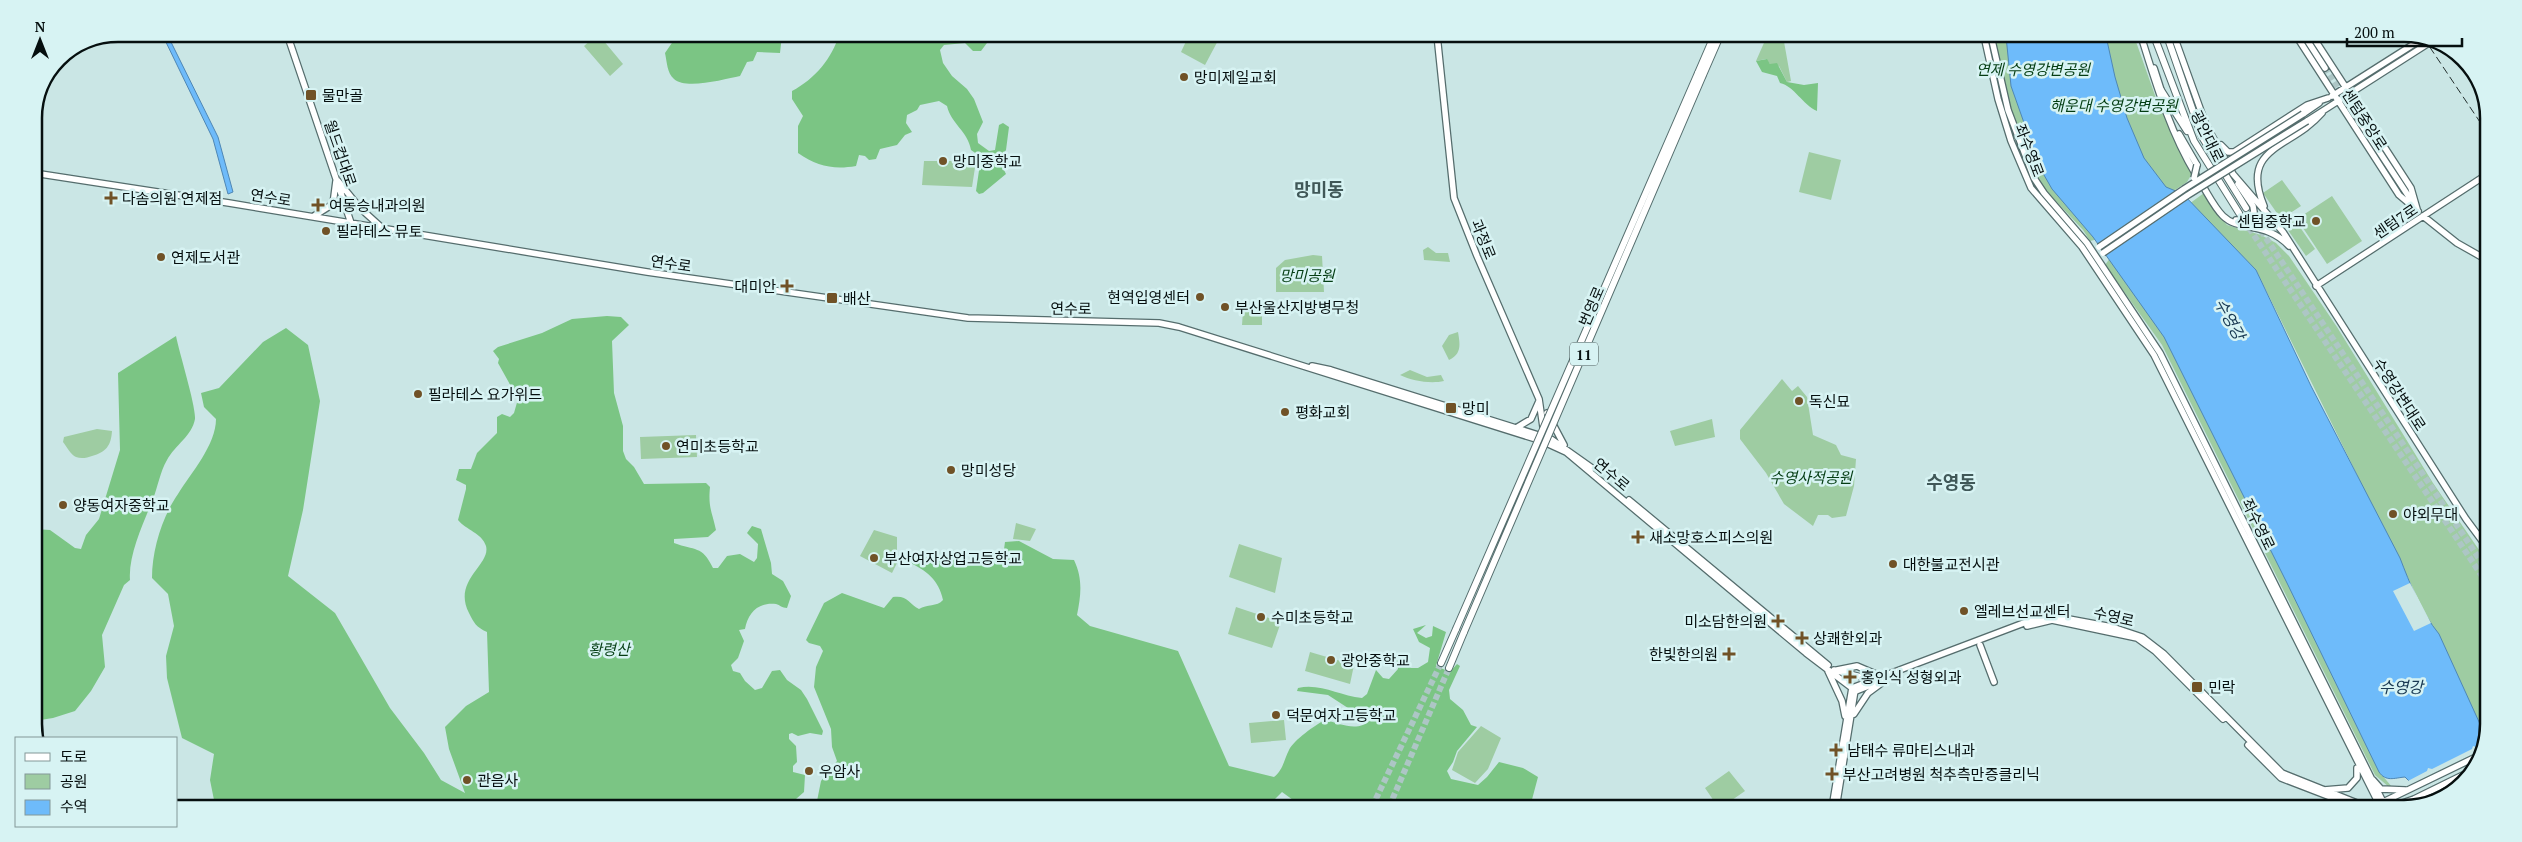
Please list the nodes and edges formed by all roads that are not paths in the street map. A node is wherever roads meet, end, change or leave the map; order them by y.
1 (290, 42) edge
2 (1438, 42) edge
3 (1712, 42) edge
4 (1717, 42) edge
5 (1985, 42) edge
6 (1992, 42) edge
7 (2143, 42) edge
8 (2156, 42) edge
9 (2169, 42) edge
10 (2176, 42) edge
11 (2300, 42) edge
12 (2309, 42) edge
13 (2317, 42) edge
14 (2415, 43) edge
15 (2425, 46) edge
16 (2148, 61) junction
17 (2325, 68) tunnel mouth
18 (1700, 74) junction
19 (2346, 87) junction
20 (2161, 90) junction
21 (2350, 93) junction
22 (2331, 96) junction
23 (2338, 101) junction
24 (2325, 110) junction
25 (2359, 121) tunnel mouth
26 (2206, 125) junction
27 (2194, 141) junction
28 (42, 174) edge
29 (2233, 174) junction
30 (336, 179) junction
31 (2479, 180) edge
32 (2184, 189) junction
33 (2246, 208) tunnel mouth
34 (2266, 210) junction
35 (2418, 211) junction
36 (2239, 213) tunnel mouth
37 (312, 216) junction
38 (2222, 216) junction
39 (2424, 216) junction
40 (351, 223) junction
41 (383, 228) junction
42 (2090, 253) junction
43 (2296, 253) junction
44 (2479, 256) edge
45 (2094, 259) junction
46 (2316, 286) junction
47 (1302, 365) junction
48 (1539, 398) junction
49 (1516, 428) junction
50 (1543, 439) junction
51 (1565, 447) junction
52 (2480, 537) edge
53 (1980, 644) junction
54 (1441, 663) tunnel mouth
55 (1449, 668) tunnel mouth
56 (1830, 670) junction
57 (1892, 674) junction
58 (1880, 676) junction
59 (1887, 679) junction
60 (1994, 682) dead end
61 (1854, 689) junction
62 (1846, 718) junction
63 (1850, 725) junction
64 (2470, 760) edge
65 (2356, 761) junction
66 (2367, 772) junction
67 (2455, 779) edge
68 (2409, 789) junction
69 (2324, 790) junction
70 (2416, 798) edge
71 (1833, 799) edge
72 (1838, 799) edge
73 (2334, 799) edge
74 (2350, 799) edge
75 (2379, 799) edge
76 (2380, 799) edge
77 (2394, 799) edge

1 - 30 main road, 월드컵대로
2 - 48 main road, 과정로
3 - 18 highway, 번영로 / 11
4 - 18 highway, 번영로 / 11
5 - 42 main road, 좌수영로
6 - 42 main road, 좌수영로
7 - 16 main road
8 - 27 highway, 광안대로
9 - 33 highway, 광안대로
10 - 26 main road
11 - 22 main road, 센텀중앙로
12 - 17 main road
13 - 19 main road, 센텀중앙로
14 - 19 main road
15 - 21 main road
16 - 20 main road
16 - 38 main road
18 - 54 highway, 번영로 / 11, bridge
18 - 55 highway, 번영로 / 11, bridge
19 - 21 main road, 센텀중앙로
19 - 22 main road
20 - 27 highway
20 - 32 main road, bridge
21 - 23 main road
21 - 35 main road, 센텀중앙로
22 - 23 main road, 센텀중앙로
22 - 26 main road
22 - 32 main road, bridge
23 - 24 main road
23 - 35 main road, 센텀중앙로
24 - 34 main road
24 - 45 main road, bridge
25 - 35 main road, 센텀중앙로
26 - 29 main road
27 - 36 highway, 광안대로
28 - 37 main road, 연수로
29 - 34 main road
29 - 38 main road
30 - 37 main road
30 - 40 main road, 월드컵대로
30 - 41 main road
31 - 39 main road, 센텀7로
32 - 42 main road, bridge
34 - 43 main road, 수영강변대로
35 - 39 main road, 센텀중앙로
37 - 40 main road, 연수로
38 - 43 main road, 수영강변대로
39 - 44 main road, 센텀중앙로
39 - 46 main road, 센텀7로
40 - 41 main road, 연수로
41 - 47 main road, 연수로
42 - 45 main road, 좌수영로
43 - 46 main road, 수영강변대로
45 - 65 main road, 좌수영로
45 - 66 main road, 좌수영로
46 - 52 main road, 수영강변대로
47 - 49 main road, 연수로
47 - 50 main road, 연수로
48 - 49 main road
48 - 50 main road, 과정로
48 - 51 main road
49 - 50 main road, 연수로
50 - 51 main road, 연수로
50 - 56 main road, 연수로
51 - 56 main road, 연수로
53 - 59 main road, 수영로
53 - 60 main road
53 - 73 main road, 수영로
56 - 58 main road
56 - 58 main road
56 - 61 main road, 연수로
56 - 62 main road
57 - 58 main road
57 - 61 main road, 수영로
57 - 69 main road, 수영로
59 - 61 main road, 수영로
59 - 63 main road
61 - 62 main road
61 - 63 main road
62 - 71 main road
63 - 72 main road
64 - 68 main road
65 - 69 main road
65 - 75 main road, 좌수영로
66 - 68 main road
66 - 76 main road, 좌수영로
67 - 70 main road
68 - 77 main road
69 - 74 main road, 수영로

